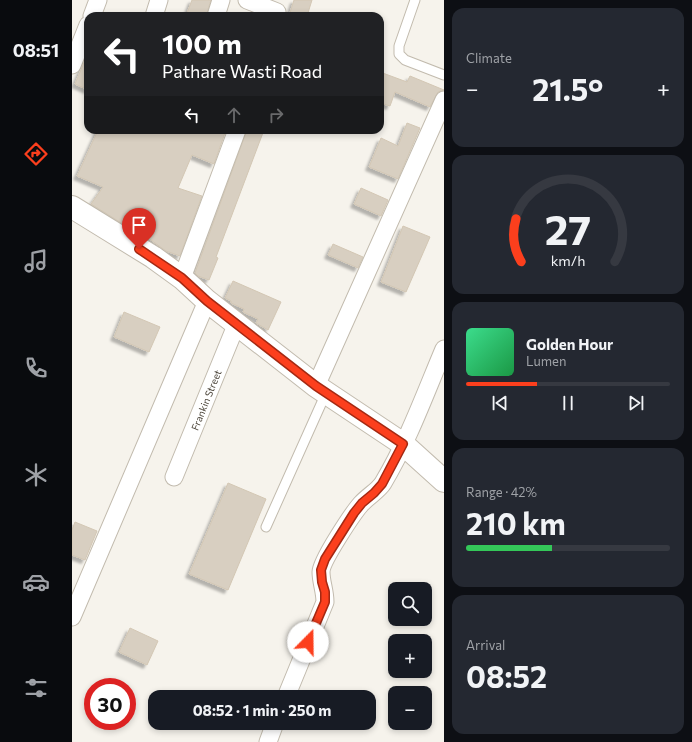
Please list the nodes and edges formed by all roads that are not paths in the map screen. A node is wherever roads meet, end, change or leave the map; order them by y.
1 (98, 0) edge
2 (159, 0) edge
3 (221, 0) edge
4 (247, 0) edge
5 (415, 0) edge
6 (278, 9) edge
7 (94, 12) edge
8 (155, 12) edge
9 (217, 12) edge
10 (84, 35) edge
11 (72, 65) edge
12 (444, 75) edge
13 (444, 100) edge
14 (235, 134) edge
15 (72, 207) edge
16 (182, 278) junction
17 (207, 301) junction
18 (237, 323) junction
19 (444, 349) edge
20 (321, 389) junction
21 (403, 444) junction
22 (174, 477) dead end
23 (444, 481) edge
24 (266, 527) dead end
25 (72, 617) edge
26 (289, 690) edge
27 (272, 730) edge
28 (268, 742) edge

1 - 7 street
2 - 8 street
3 - 9 street
4 - 6 street
5 - 12 lane
10 - 11 street
13 - 20 street
14 - 16 street
15 - 16 street
16 - 17 street
17 - 18 street
17 - 25 street
18 - 20 street
18 - 22 street, Frankin Street
19 - 21 street
20 - 21 street
20 - 24 lane
21 - 23 street
21 - 26 street
27 - 28 street

